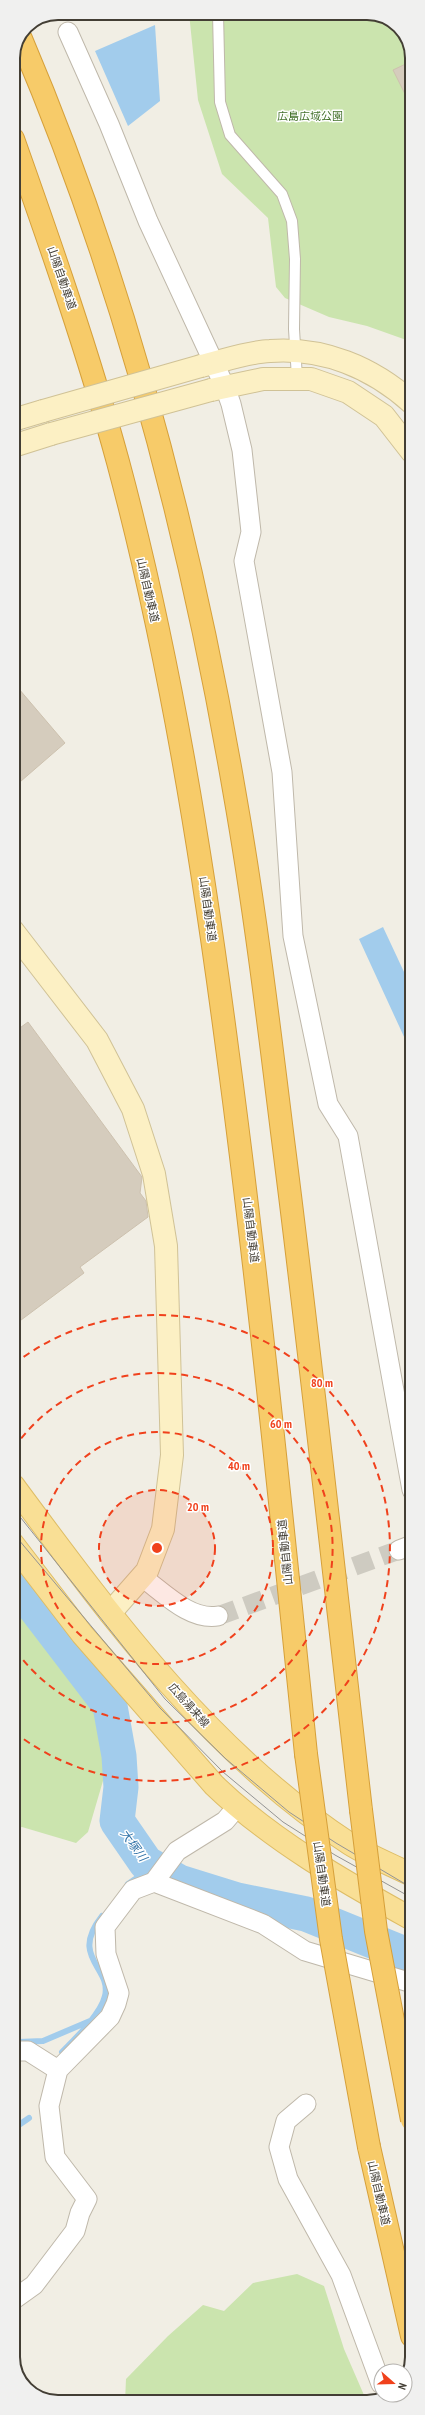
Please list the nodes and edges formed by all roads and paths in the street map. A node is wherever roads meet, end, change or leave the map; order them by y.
1 (218, 20) edge
2 (68, 32) dead end
3 (23, 44) edge
4 (20, 159) edge
5 (295, 350) junction
6 (207, 365) junction
7 (296, 378) junction
8 (218, 389) junction
9 (405, 397) edge
10 (20, 418) edge
11 (405, 443) edge
12 (20, 444) edge
13 (20, 940) edge
14 (405, 1451) edge
15 (20, 1494) edge
16 (20, 1553) edge
17 (142, 1577) junction
18 (110, 1613) junction
19 (218, 1616) tunnel mouth
20 (237, 1807) junction
21 (405, 1871) edge
22 (154, 1882) junction
23 (405, 1915) edge
24 (405, 1981) edge
25 (20, 2051) edge
26 (58, 2070) junction
27 (405, 2083) edge
28 (306, 2104) dead end
29 (20, 2295) edge
30 (405, 2305) edge
31 (373, 2363) edge

1 - 5 lane
2 - 6 street
3 - 27 highway, bridge
4 - 30 highway, 山陽自動車道, bridge
5 - 6 street
5 - 7 lane
5 - 9 street
6 - 8 street
6 - 10 street, bridge
7 - 8 street
7 - 11 street
8 - 12 street, bridge
8 - 14 street
13 - 17 street
15 - 18 main road, 広島湯来線
16 - 20 main road
17 - 18 street
17 - 19 street
18 - 21 main road, 広島湯来線
20 - 22 street
20 - 23 main road
22 - 24 street
22 - 26 street
25 - 26 street
26 - 29 street
28 - 31 street

